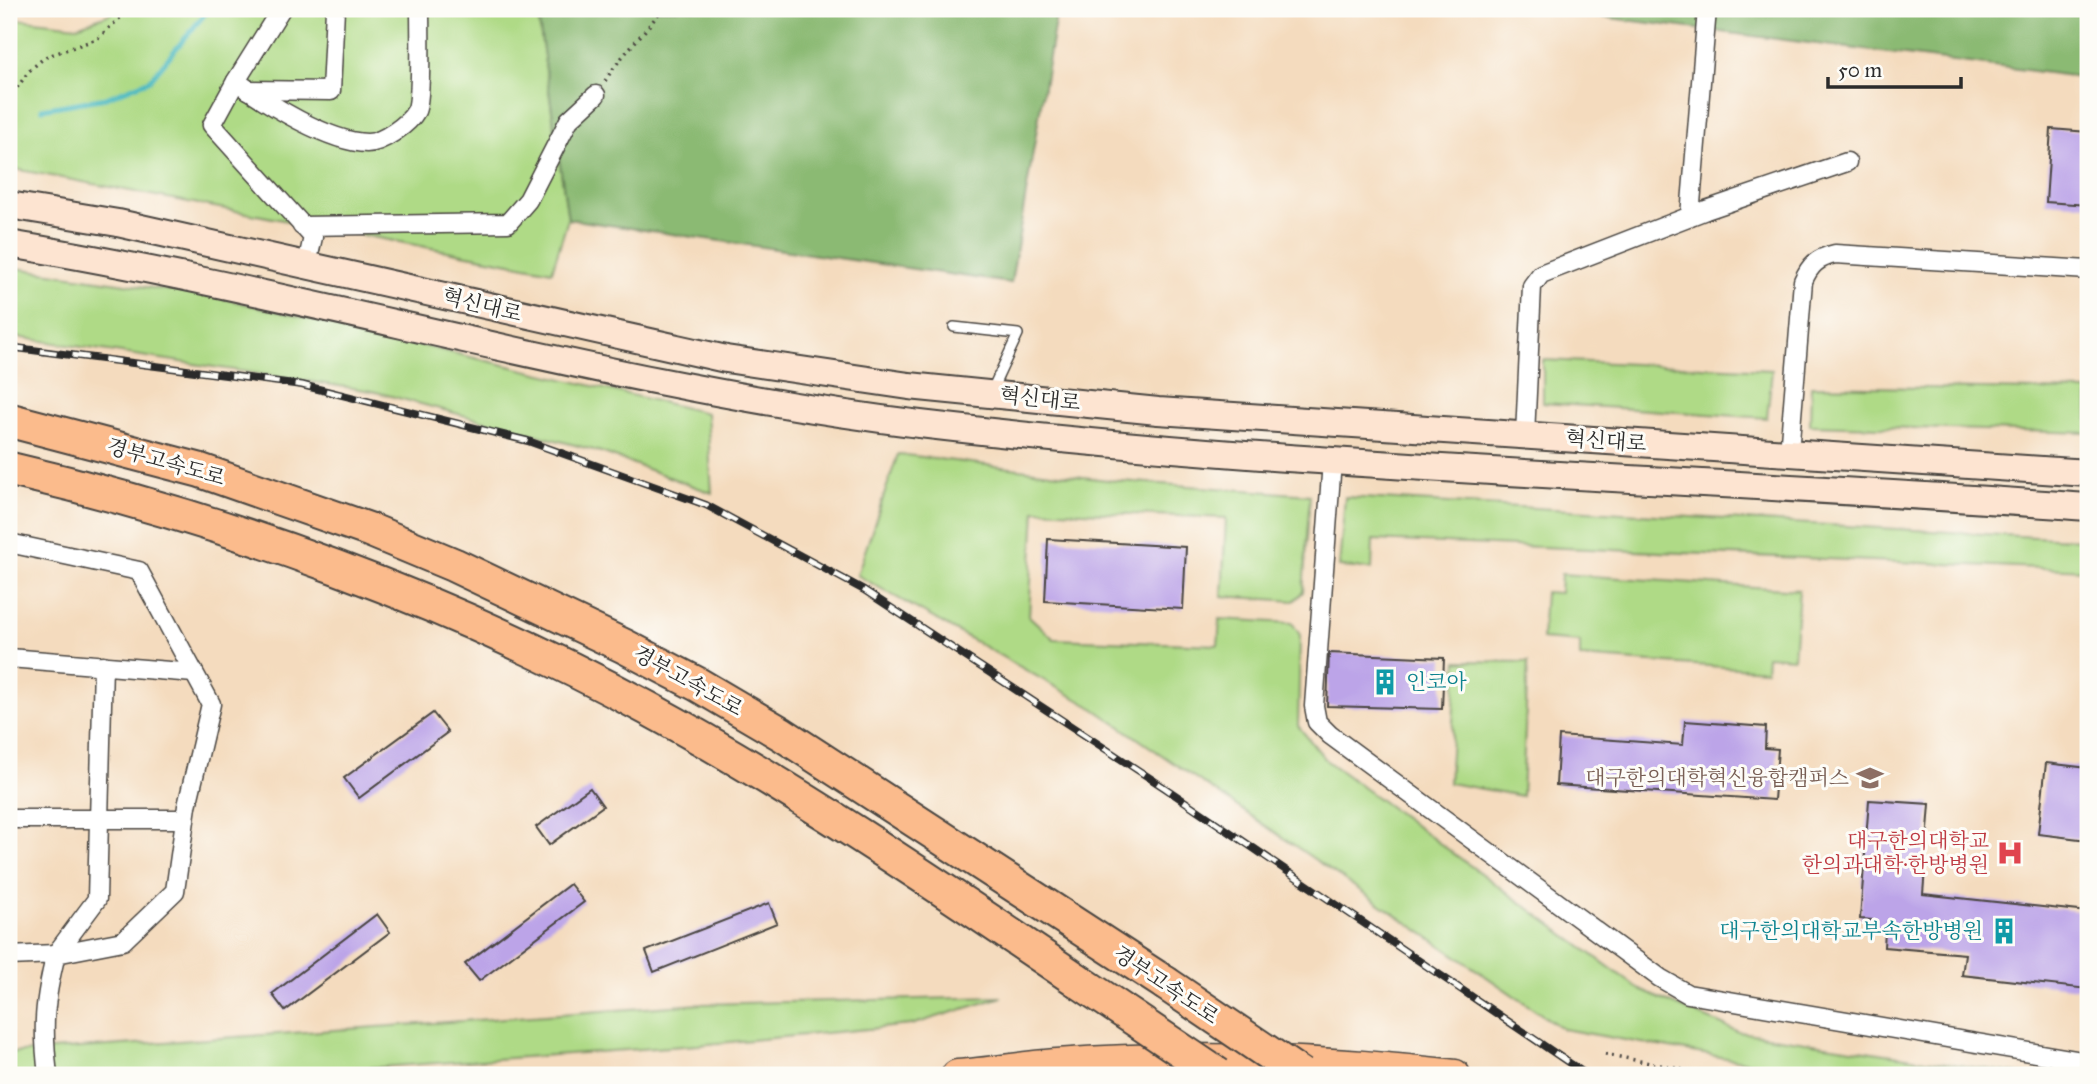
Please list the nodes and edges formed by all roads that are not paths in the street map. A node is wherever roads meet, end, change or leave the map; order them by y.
1 (281, 9) edge
2 (335, 9) edge
3 (421, 9) edge
4 (1707, 9) edge
5 (242, 85) junction
6 (596, 95) road end
7 (1847, 162) dead end
8 (9, 205) edge
9 (1690, 216) junction
10 (303, 226) junction
11 (9, 244) edge
12 (307, 264) junction
13 (2088, 270) edge
14 (954, 327) dead end
15 (990, 394) junction
16 (9, 420) edge
17 (1525, 435) junction
18 (1789, 453) junction
19 (1332, 461) junction
20 (9, 469) edge
21 (2088, 473) edge
22 (2088, 507) edge
23 (9, 542) edge
24 (9, 658) edge
25 (103, 665) junction
26 (194, 673) junction
27 (9, 819) edge
28 (97, 819) junction
29 (185, 819) junction
30 (56, 954) junction
31 (9, 956) edge
32 (2088, 1062) edge
33 (1015, 1073) edge
34 (48, 1075) edge
35 (957, 1075) edge
36 (968, 1075) edge
37 (1218, 1075) edge
38 (1301, 1075) edge
39 (1455, 1075) edge

1 - 5 street
2 - 5 street
3 - 5 street
4 - 9 street
5 - 10 street
6 - 10 street
7 - 9 street
8 - 12 main road, 혁신대로
9 - 17 street
10 - 12 street
11 - 19 main road
12 - 15 main road, 혁신대로
13 - 18 street
14 - 15 lane
15 - 17 main road, 혁신대로
16 - 38 highway, 경부고속도로, bridge
17 - 18 main road, 혁신대로
18 - 21 main road, 혁신대로
19 - 22 main road
19 - 32 street
20 - 37 highway, 경부고속도로, bridge
23 - 26 street
24 - 25 street
25 - 26 street
25 - 28 street
26 - 29 street
27 - 28 street
28 - 29 street
28 - 30 street
29 - 30 street
30 - 31 street
30 - 34 street
33 - 36 main road
33 - 39 main road
35 - 36 main road

